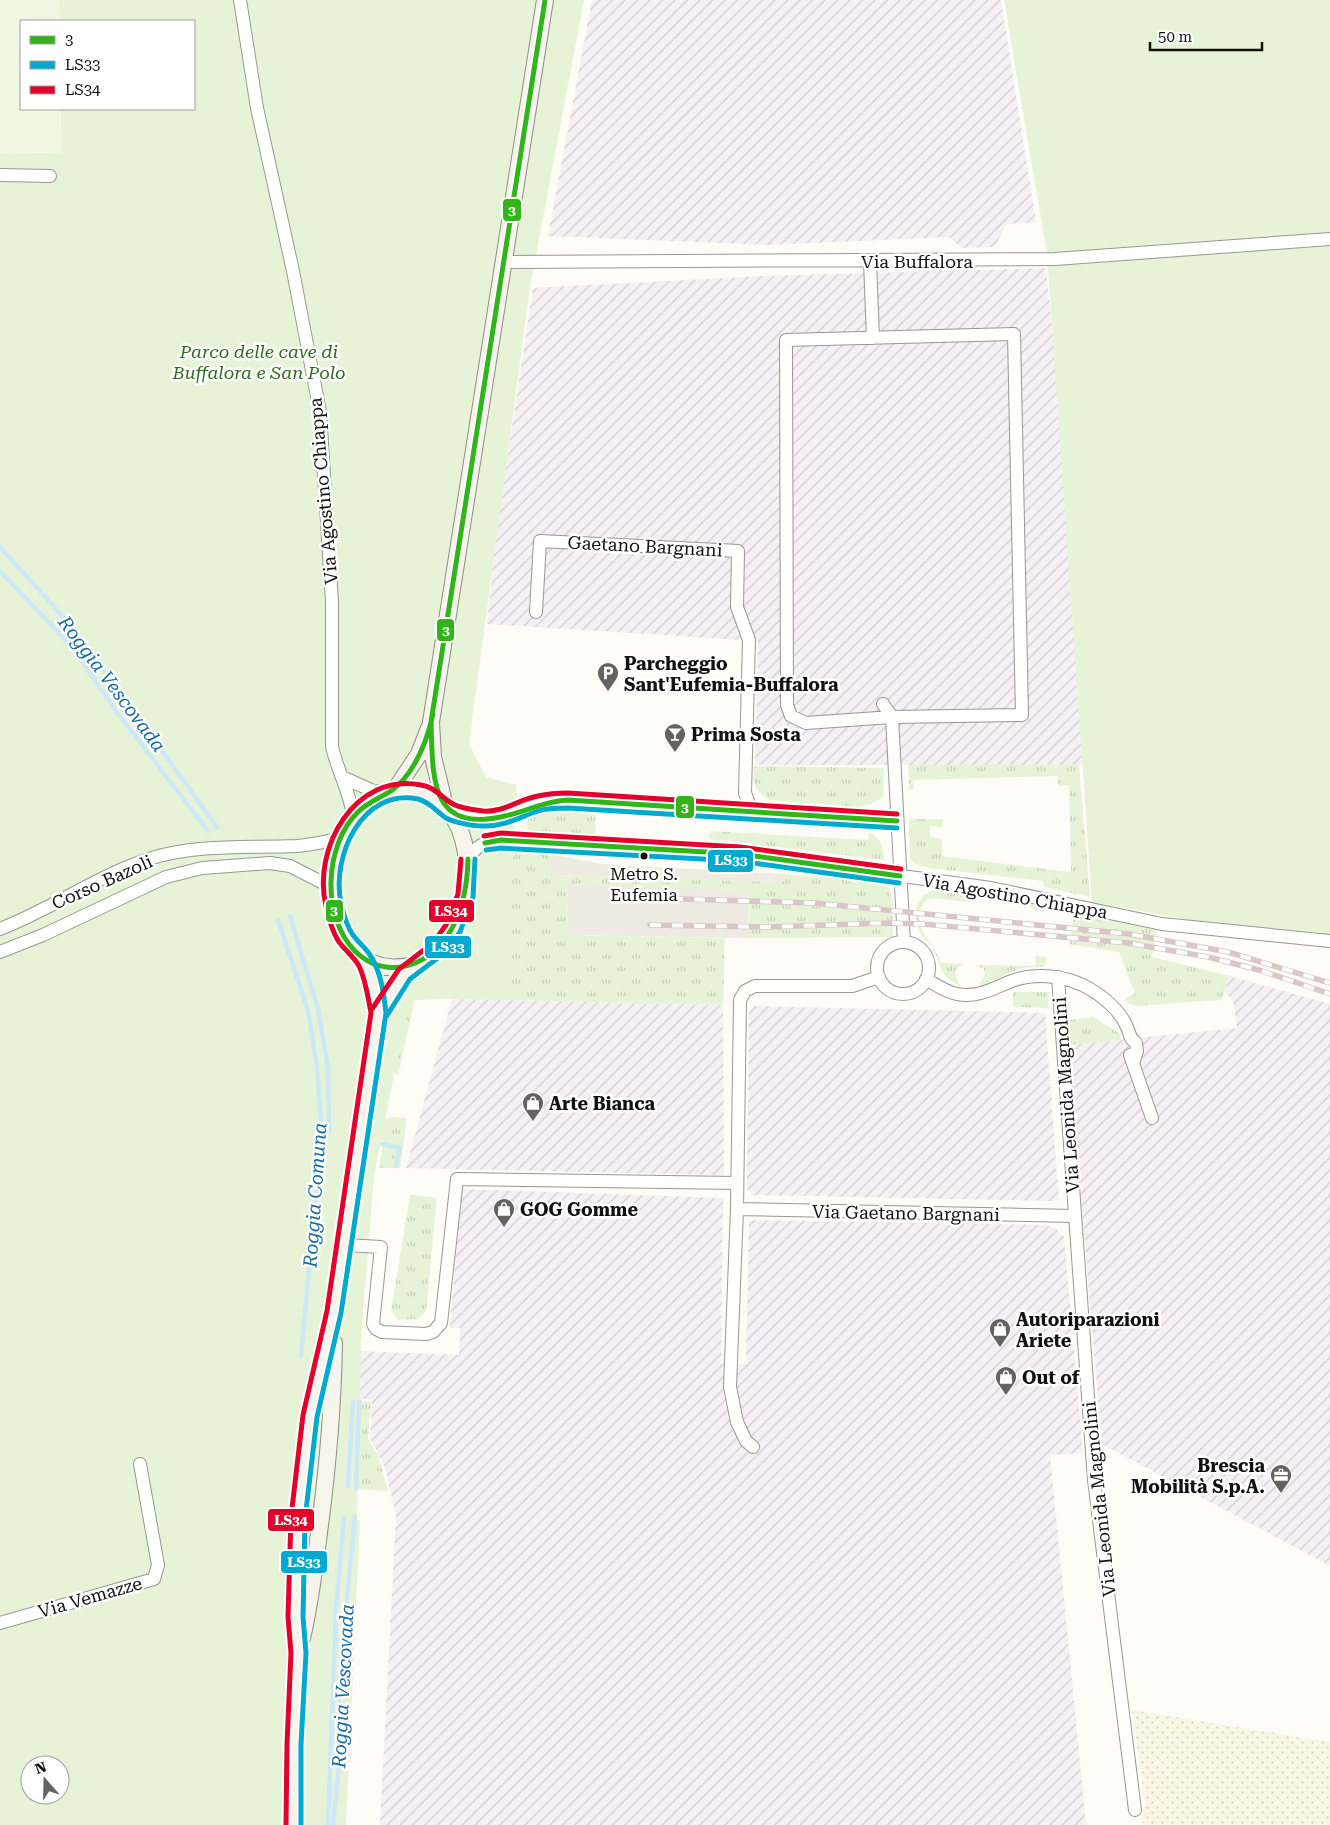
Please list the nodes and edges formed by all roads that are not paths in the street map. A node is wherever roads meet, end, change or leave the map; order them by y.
1 (240, 0) edge
2 (545, 0) edge
3 (0, 175) edge
4 (50, 176) dead end
5 (1330, 239) edge
6 (870, 261) junction
7 (502, 262) junction
8 (873, 338) junction
9 (536, 612) dead end
10 (883, 704) dead end
11 (892, 717) junction
12 (432, 722) junction
13 (342, 777) junction
14 (390, 791) junction
15 (448, 809) junction
16 (752, 811) junction
17 (353, 816) junction
18 (897, 821) junction
19 (341, 839) junction
20 (468, 859) junction
21 (900, 876) junction
22 (331, 887) junction
23 (0, 929) edge
24 (1330, 941) edge
25 (904, 942) junction
26 (0, 952) edge
27 (364, 959) junction
28 (414, 965) junction
29 (879, 977) junction
30 (1058, 977) junction
31 (926, 979) junction
32 (379, 1013) junction
33 (1152, 1118) dead end
34 (737, 1183) junction
35 (737, 1210) junction
36 (1074, 1216) junction
37 (345, 1245) junction
38 (334, 1312) junction
39 (310, 1416) junction
40 (753, 1447) dead end
41 (140, 1464) dead end
42 (322, 1505) junction
43 (0, 1624) edge
44 (299, 1653) junction
45 (1135, 1810) dead end
46 (293, 1825) edge

1 - 13 street, Via Agostino Chiappa
2 - 7 main road
3 - 4 street
5 - 6 street, Via Buffalora
6 - 7 street, Via Buffalora
6 - 8 street
7 - 12 main road
8 - 11 street
8 - 11 street
9 - 16 street, Gaetano Bargnani
10 - 11 street
11 - 18 street
12 - 14 main road
12 - 15 main road
13 - 14 street
13 - 17 street, Via Agostino Chiappa
14 - 15 main road
14 - 17 main road
15 - 16 street
15 - 20 main road
16 - 18 street
17 - 19 main road
18 - 21 street
19 - 22 main road
19 - 23 street, Corso Bazoli
20 - 21 street, Via Agostino Chiappa
20 - 28 main road
21 - 24 street, Via Agostino Chiappa
21 - 25 street
22 - 26 street, Corso Bazoli
22 - 27 main road
25 - 29 street
25 - 31 street
27 - 28 main road
27 - 32 main road
28 - 32 main road
29 - 31 street
29 - 34 street
30 - 31 street
30 - 33 street
30 - 36 street, Via Leonida Magnolini
32 - 37 main road
34 - 35 street
34 - 37 street
35 - 36 street, Via Gaetano Bargnani
35 - 40 street
36 - 45 street, Via Leonida Magnolini
37 - 38 main road
38 - 39 main road
38 - 42 main road
39 - 42 main road
39 - 44 main road
41 - 43 street, Via Vemazze
42 - 44 main road
44 - 46 main road

